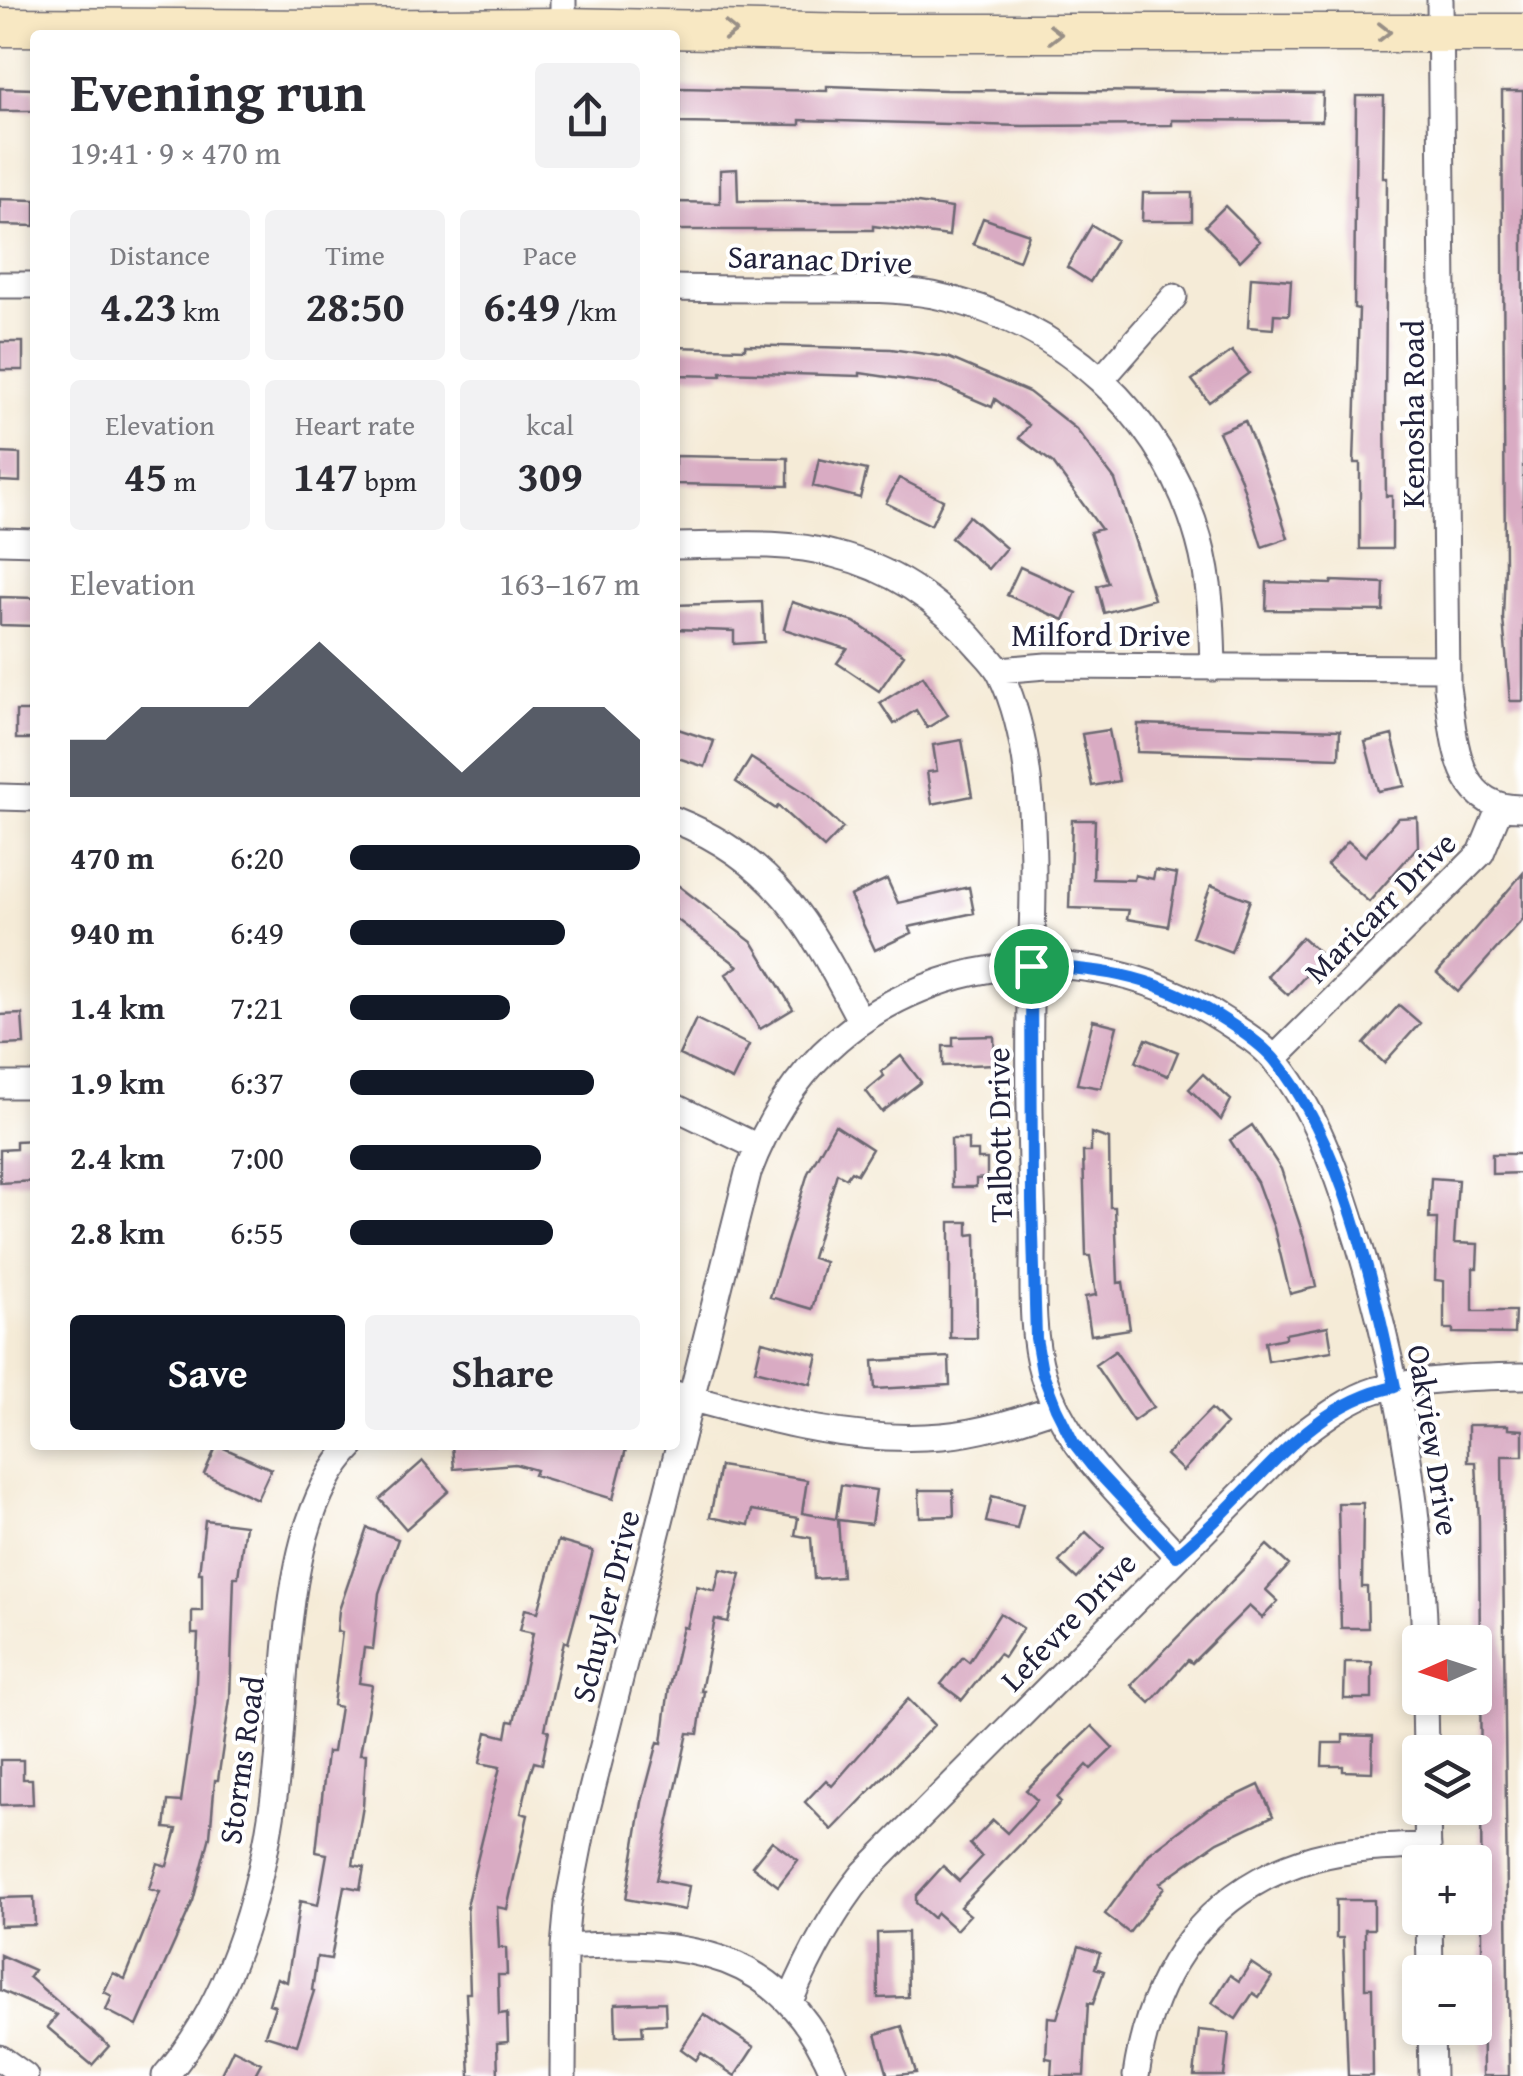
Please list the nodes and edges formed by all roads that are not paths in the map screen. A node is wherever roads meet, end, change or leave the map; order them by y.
1 (1441, 16) edge
2 (563, 21) edge
3 (0, 27) edge
4 (1523, 32) edge
5 (0, 285) edge
6 (30, 286) edge
7 (680, 288) edge
8 (1174, 297) dead end
9 (1102, 380) junction
10 (0, 542) edge
11 (30, 542) edge
12 (680, 546) edge
13 (1213, 668) junction
14 (1446, 668) junction
15 (999, 670) junction
16 (0, 797) edge
17 (30, 798) edge
18 (1512, 808) edge
19 (680, 822) edge
20 (1031, 966) junction
21 (860, 1020) junction
22 (1274, 1059) junction
23 (0, 1085) edge
24 (30, 1085) edge
25 (680, 1110) edge
26 (758, 1147) junction
27 (1523, 1376) edge
28 (1395, 1387) junction
29 (683, 1396) edge
30 (1056, 1408) junction
31 (348, 1450) edge
32 (670, 1450) edge
33 (1176, 1556) junction
34 (1423, 1625) edge
35 (1402, 1851) edge
36 (564, 1946) junction
37 (790, 2000) junction
38 (1431, 2045) edge
39 (0, 2058) edge
40 (25, 2076) edge
41 (165, 2076) edge
42 (563, 2076) edge
43 (835, 2076) edge
44 (1136, 2076) edge
45 (1432, 2076) edge

2 -> 1 street
1 - 4 street
1 - 14 street, Kenosha Road
2 - 3 street
5 - 6 street
7 - 9 street, Saranac Drive
8 - 9 street
9 - 13 street, Saranac Drive
10 - 11 street
12 - 15 street, Milford Drive
13 - 14 street, Milford Drive
13 - 15 street, Milford Drive
14 - 18 street, Kenosha Road
15 - 20 street, Talbott Drive
16 - 17 street
18 - 22 street, Maricarr Drive
19 - 21 street
20 - 21 street, Schuyler Drive
20 - 22 street, Oakview Drive
20 - 30 street, Talbott Drive
21 - 26 street, Schuyler Drive
22 - 28 street, Oakview Drive
23 - 24 street
25 - 26 street
26 - 29 street, Schuyler Drive
27 - 28 street, Lefevre Drive
28 - 33 street, Lefevre Drive
28 - 34 street, Oakview Drive
29 - 30 street
30 - 33 street, Talbott Drive
31 - 41 street, Storms Road
32 - 36 street, Schuyler Drive
33 - 37 street, Lefevre Drive
35 - 44 street
36 - 37 street
36 - 42 street, Schuyler Drive
37 - 43 street
38 - 45 street
39 - 40 street

